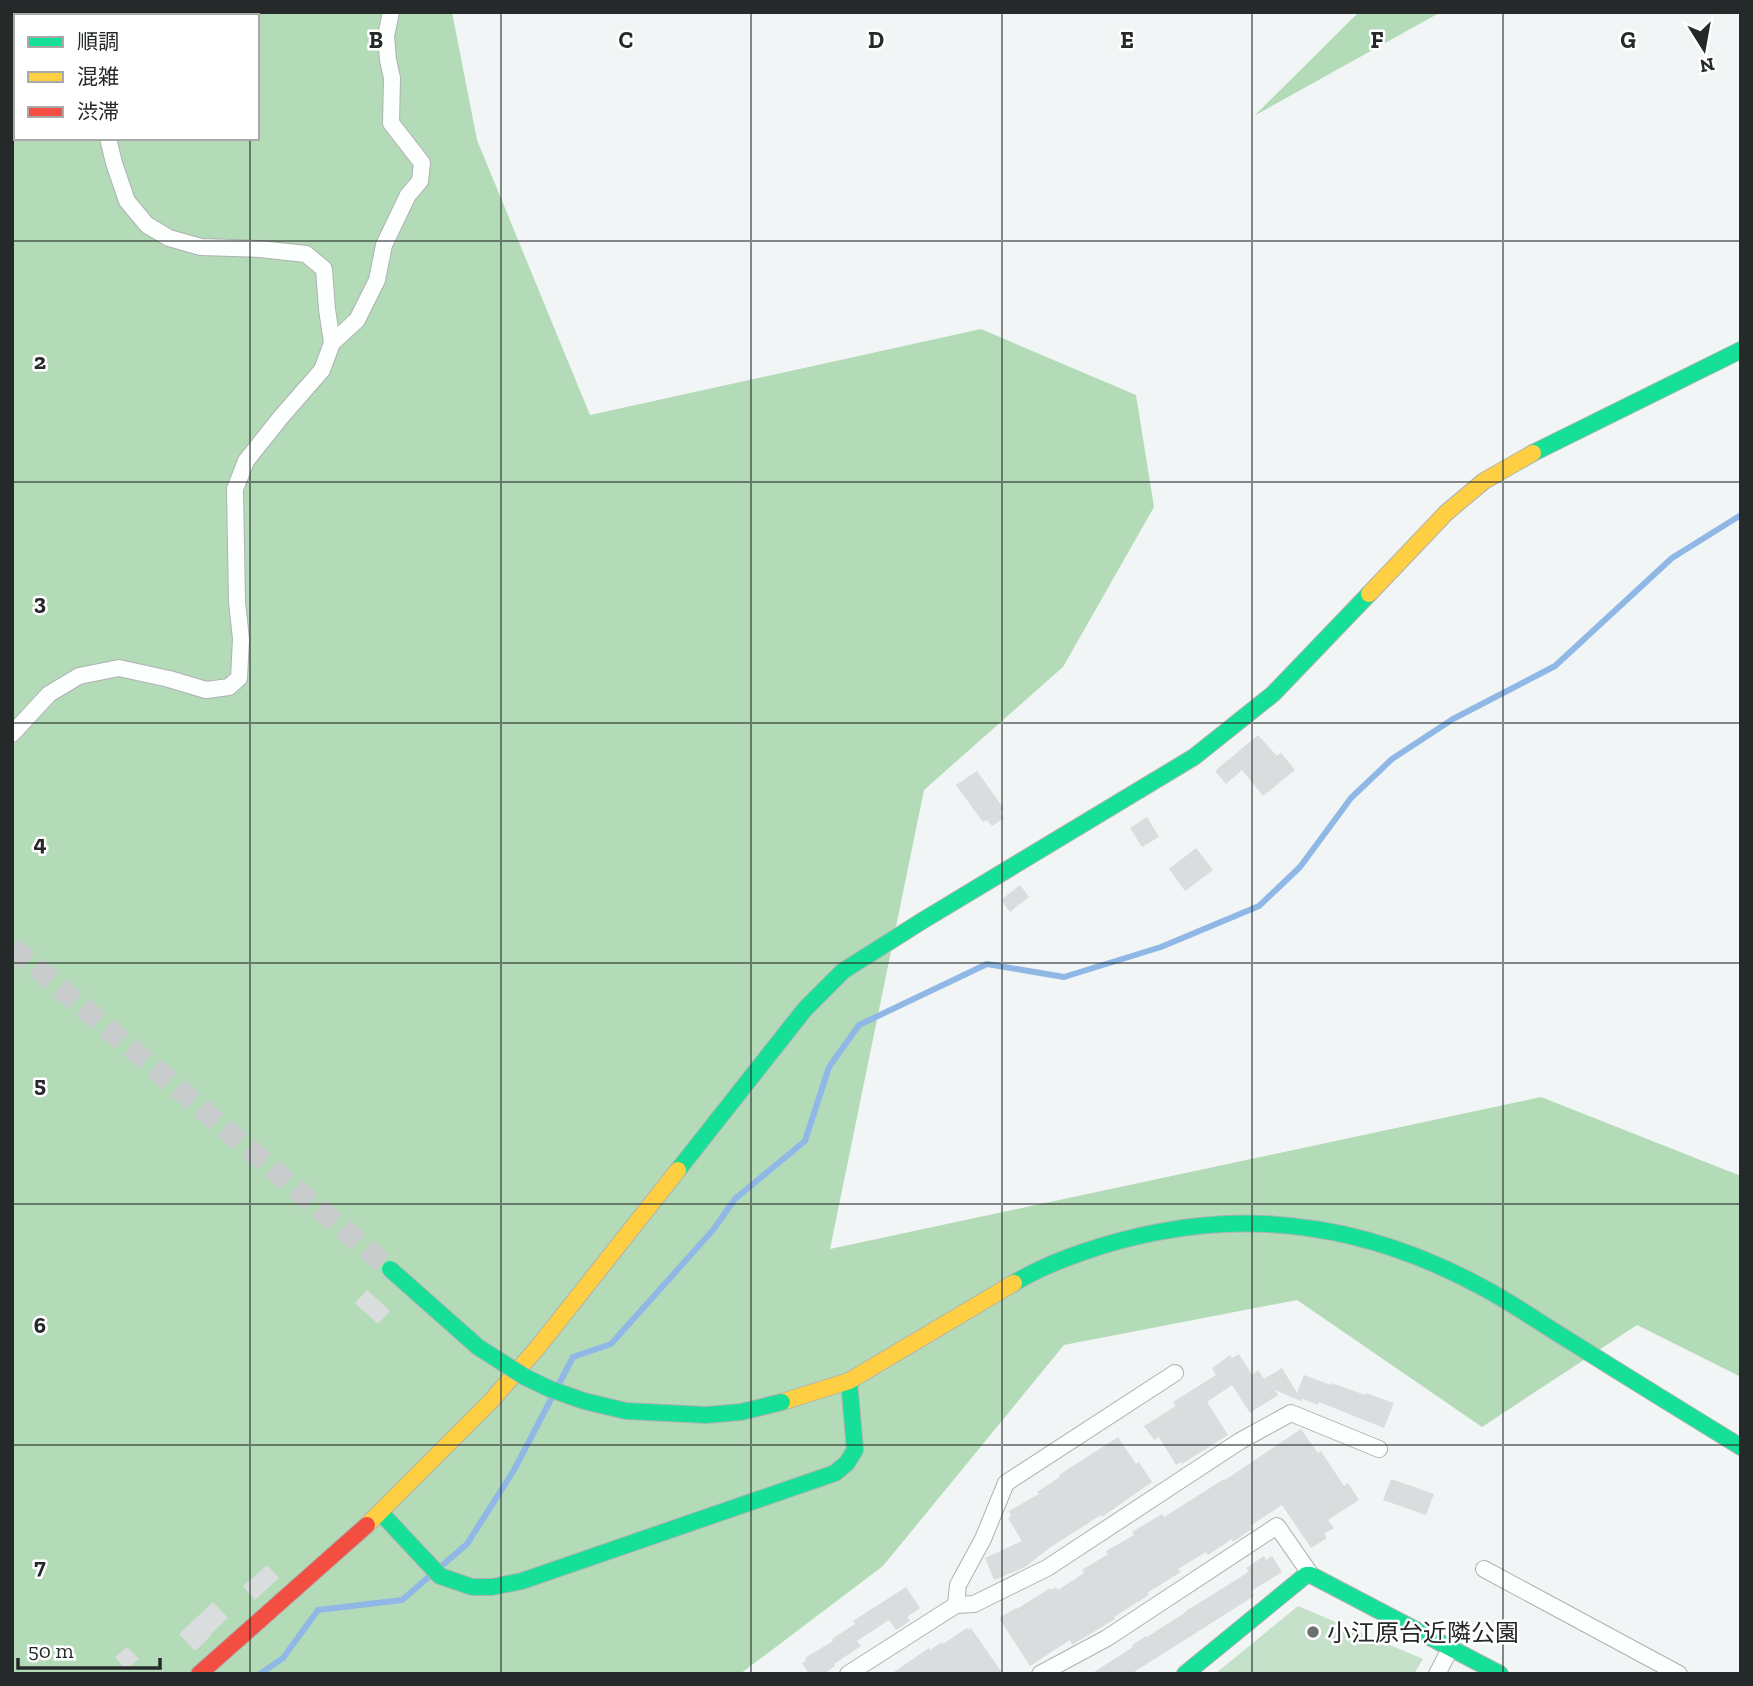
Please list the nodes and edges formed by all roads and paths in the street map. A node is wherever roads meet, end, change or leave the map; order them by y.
1 (391, 12) edge
2 (108, 140) edge
3 (332, 343) junction
4 (1741, 350) edge
5 (12, 734) edge
6 (390, 1269) tunnel mouth
7 (1175, 1373) dead end
8 (849, 1381) junction
9 (1741, 1447) edge
10 (1379, 1449) dead end
11 (381, 1513) junction
12 (1485, 1569) dead end
13 (1311, 1575) junction
14 (956, 1605) junction
15 (1450, 1649) junction
16 (199, 1674) edge
17 (848, 1674) edge
18 (1040, 1674) edge
19 (1185, 1674) edge
20 (1437, 1674) edge
21 (1500, 1674) edge
22 (1679, 1674) edge

1 - 3 street
2 - 3 street
3 - 5 street
4 - 11 street
6 - 8 street, bridge
7 - 14 street
8 - 9 street
8 - 11 street
10 - 14 street
11 - 16 street
12 - 22 street
13 - 15 street
13 - 18 street
13 - 19 street
14 - 17 street
15 - 20 street
15 - 21 street

